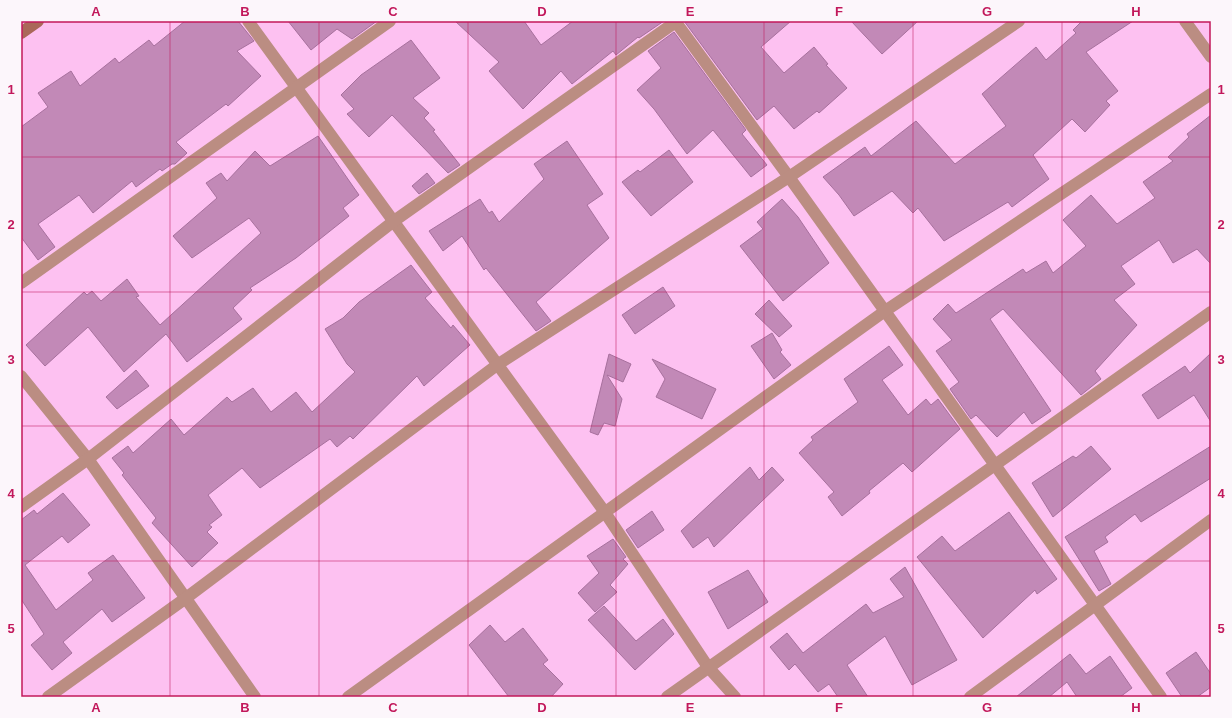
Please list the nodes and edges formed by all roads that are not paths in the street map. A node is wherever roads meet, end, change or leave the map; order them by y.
1 (38, 21) edge
2 (248, 21) edge
3 (390, 21) edge
4 (676, 21) edge
5 (1019, 21) edge
6 (1185, 21) edge
7 (21, 33) edge
8 (1211, 58) edge
9 (296, 88) junction
10 (1211, 94) edge
11 (789, 177) junction
12 (394, 221) junction
13 (21, 283) edge
14 (885, 311) junction
15 (1211, 312) edge
16 (497, 365) junction
17 (21, 376) edge
18 (88, 459) junction
19 (995, 465) junction
20 (21, 507) edge
21 (604, 512) junction
22 (1211, 520) edge
23 (186, 598) junction
24 (1096, 606) junction
25 (708, 667) junction
26 (48, 697) edge
27 (255, 697) edge
28 (348, 697) edge
29 (666, 697) edge
30 (735, 697) edge
31 (970, 697) edge
32 (1161, 697) edge

1 - 7 main road
2 - 9 street
3 - 9 street
4 - 11 street
4 - 12 street
5 - 11 street
6 - 8 street
9 - 12 street
9 - 13 street
10 - 14 street
11 - 14 street
11 - 16 street
12 - 16 street
12 - 18 street
14 - 19 street
14 - 21 street
15 - 19 street
16 - 21 street
16 - 23 street
17 - 18 street
18 - 20 street
18 - 23 street
19 - 24 street
19 - 25 street
21 - 25 street
21 - 28 street
22 - 24 street
23 - 26 street
23 - 27 street
24 - 31 street
24 - 32 street
25 - 29 street
25 - 30 street

